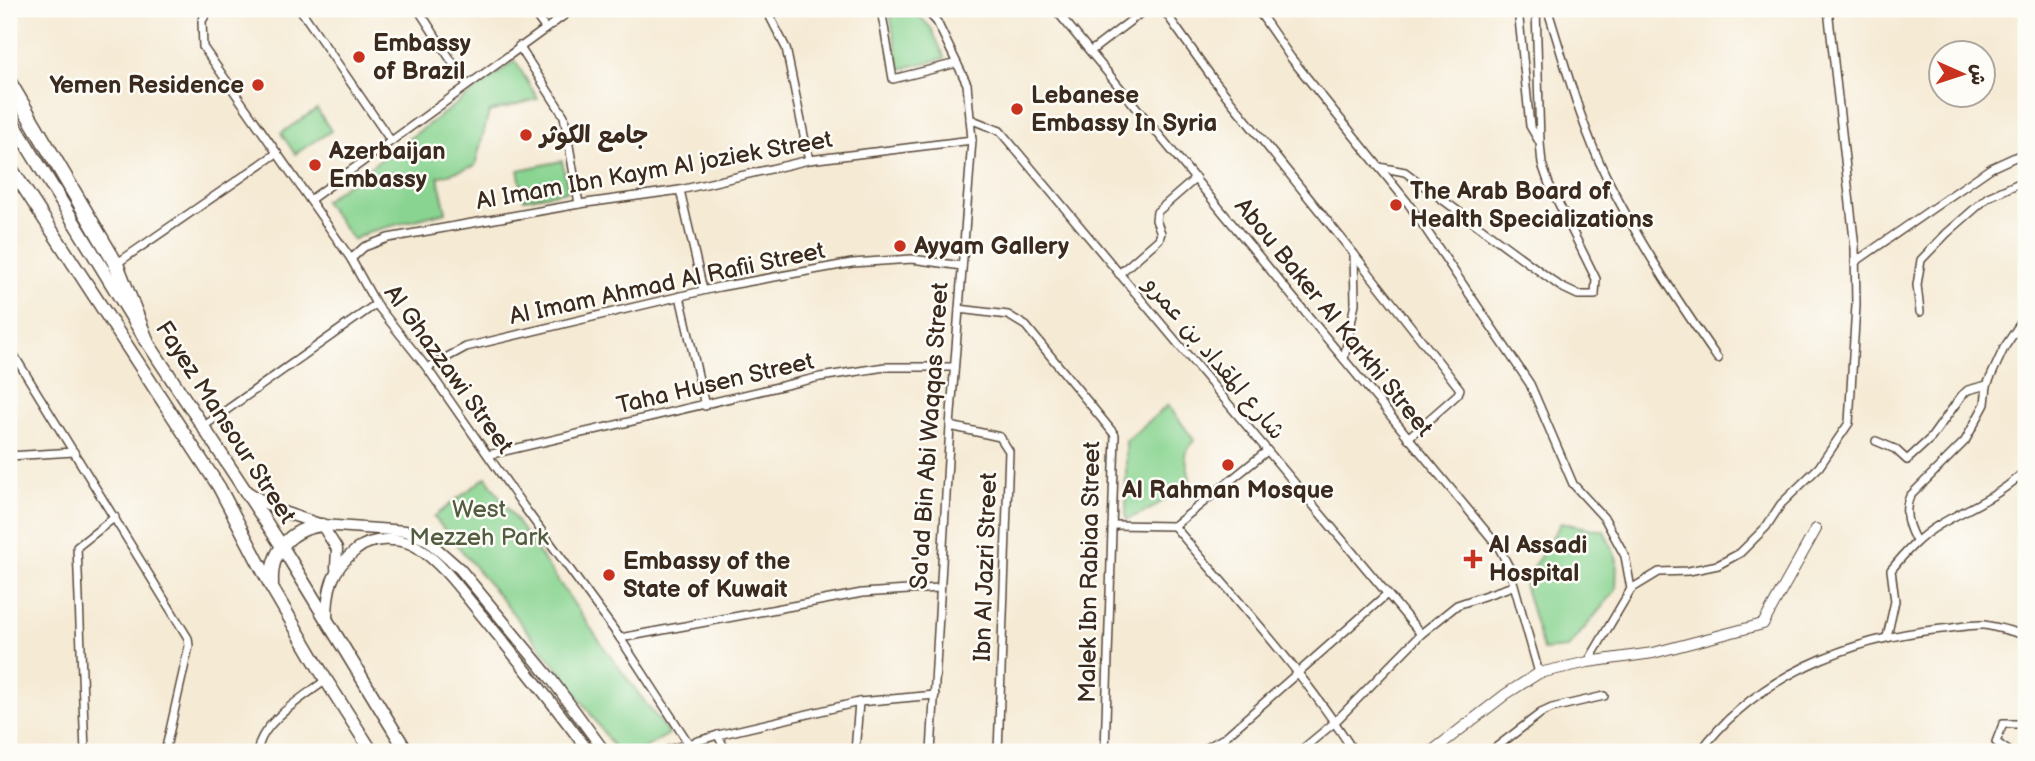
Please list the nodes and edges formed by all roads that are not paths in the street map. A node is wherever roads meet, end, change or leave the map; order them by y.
1 (209, 9) edge
2 (300, 9) edge
3 (418, 9) edge
4 (531, 9) edge
5 (573, 9) edge
6 (766, 9) edge
7 (881, 9) edge
8 (925, 9) edge
9 (1055, 9) edge
10 (1146, 9) edge
11 (1163, 9) edge
12 (1257, 9) edge
13 (1518, 9) edge
14 (1539, 9) edge
15 (1828, 9) edge
16 (545, 28) junction
17 (519, 46) junction
18 (1091, 51) junction
19 (957, 63) junction
20 (9, 82) edge
21 (467, 85) junction
22 (9, 116) edge
23 (970, 119) junction
24 (972, 140) junction
25 (391, 141) junction
26 (1540, 143) junction
27 (2026, 152) edge
28 (277, 153) junction
29 (809, 160) junction
30 (9, 165) edge
31 (1379, 167) junction
32 (1196, 178) junction
33 (2026, 180) edge
34 (680, 190) junction
35 (310, 200) junction
36 (579, 204) junction
37 (1354, 254) junction
38 (351, 259) junction
39 (1855, 262) junction
40 (116, 264) junction
41 (962, 265) junction
42 (1119, 274) junction
43 (703, 290) junction
44 (680, 296) junction
45 (376, 304) junction
46 (959, 309) junction
47 (1920, 312) dead end
48 (2026, 315) edge
49 (146, 340) junction
50 (9, 347) edge
51 (1344, 359) junction
52 (1718, 359) dead end
53 (954, 367) junction
54 (427, 368) junction
55 (1987, 385) junction
56 (705, 406) junction
57 (204, 426) junction
58 (950, 426) junction
59 (1408, 438) junction
60 (1876, 441) dead end
61 (192, 449) junction
62 (1267, 451) junction
63 (74, 452) junction
64 (9, 456) edge
65 (488, 456) junction
66 (2026, 469) edge
67 (247, 492) junction
68 (115, 516) junction
69 (322, 525) junction
70 (1112, 525) junction
71 (1174, 526) junction
72 (354, 528) junction
73 (1816, 529) dead end
74 (1916, 541) junction
75 (282, 546) junction
76 (361, 546) junction
77 (337, 568) junction
78 (1513, 586) junction
79 (272, 588) junction
80 (939, 588) junction
81 (1631, 589) junction
82 (1387, 594) junction
83 (327, 623) junction
84 (1422, 634) junction
85 (2026, 635) edge
86 (1888, 637) junction
87 (620, 638) junction
88 (1588, 662) junction
89 (1298, 674) junction
90 (1539, 674) junction
91 (326, 680) junction
92 (935, 695) junction
93 (1604, 696) dead end
94 (859, 702) junction
95 (1335, 722) junction
96 (2026, 724) edge
97 (718, 735) junction
98 (689, 744) junction
99 (85, 752) edge
100 (164, 752) edge
101 (258, 752) edge
102 (372, 752) edge
103 (407, 752) edge
104 (589, 752) edge
105 (605, 752) edge
106 (661, 752) edge
107 (680, 752) edge
108 (726, 752) edge
109 (855, 752) edge
110 (931, 752) edge
111 (998, 752) edge
112 (1105, 752) edge
113 (1199, 752) edge
114 (1299, 752) edge
115 (1354, 752) edge
116 (1431, 752) edge
117 (1490, 752) edge
118 (1700, 752) edge
119 (2010, 752) edge

1 - 28 street, Al Ghazzawi Street
2 - 25 street
3 - 21 street
4 - 16 street
5 - 16 street
6 - 29 street
7 - 19 street
8 - 19 street, Sa'ad Bin Abi Waqqas Street
9 - 18 street, Abou Baker Al Karkhi Street
10 - 18 street
11 - 37 street
12 - 31 street
13 - 26 street
14 - 26 street
14 - 52 street
15 - 39 street
16 - 17 street
17 - 21 street
17 - 36 street
18 - 32 street, Abou Baker Al Karkhi Street
19 - 23 street, Sa'ad Bin Abi Waqqas Street
20 - 40 highway
21 - 25 street
22 - 49 highway, Fayez Mansour Street
23 - 24 street, Sa'ad Bin Abi Waqqas Street
23 - 42 street, شارع المقداد بن عمرو
24 - 29 street, Al Imam Ibn Kaym Al joziek Street
24 - 41 street, Sa'ad Bin Abi Waqqas Street
25 - 35 street
26 - 31 street
27 - 39 street
28 - 35 street, Al Ghazzawi Street
28 - 40 street
29 - 34 street, Al Imam Ibn Kaym Al joziek Street
30 - 61 highway, Fayez Mansour Street
31 - 81 street
32 - 42 street
32 - 51 street, Abou Baker Al Karkhi Street
33 - 47 street
34 - 36 street, Al Imam Ibn Kaym Al joziek Street
34 - 43 street
35 - 38 street, Al Ghazzawi Street
36 - 38 street, Al Imam Ibn Kaym Al joziek Street
37 - 51 street
37 - 59 street
38 - 45 street, Al Ghazzawi Street
39 - 81 street
40 - 49 highway
41 - 43 street, Al Imam Ahmad Al Rafii Street
41 - 46 street, Sa'ad Bin Abi Waqqas Street
42 - 62 street, شارع المقداد بن عمرو
43 - 44 street, Al Imam Ahmad Al Rafii Street
44 - 54 street, Al Imam Ahmad Al Rafii Street
44 - 56 street
45 - 54 street, Al Ghazzawi Street
45 - 57 street
46 - 53 street, Sa'ad Bin Abi Waqqas Street
46 - 70 street, Malek Ibn Rabiaa Street
48 - 55 street
49 - 57 highway, Fayez Mansour Street
50 - 63 street
51 - 59 street, Abou Baker Al Karkhi Street
53 - 56 street, Taha Husen Street
53 - 58 street, Sa'ad Bin Abi Waqqas Street
54 - 65 street, Al Ghazzawi Street
55 - 60 street
55 - 74 street
56 - 65 street, Taha Husen Street
57 - 61 highway
57 - 67 highway, Fayez Mansour Street
58 - 80 street, Sa'ad Bin Abi Waqqas Street
58 - 111 street, Ibn Al Jazri Street
59 - 78 street, Abou Baker Al Karkhi Street
61 - 79 highway, Fayez Mansour Street
62 - 71 street
62 - 82 street, شارع المقداد بن عمرو
63 - 64 street
63 - 68 street
65 - 87 street, Al Ghazzawi Street
66 - 74 street
67 - 69 main road
67 - 75 highway, Fayez Mansour Street
68 - 99 street
68 - 100 street
69 - 72 main road
69 - 75 highway
69 - 77 main road
70 - 71 street
70 - 112 street, Malek Ibn Rabiaa Street
71 - 89 street
72 - 76 main road
72 - 105 main road
73 - 88 street
74 - 86 street
75 - 79 highway
75 - 83 highway, Fayez Mansour Street
76 - 77 main road
76 - 104 main road
77 - 83 main road
78 - 84 street
78 - 90 street, Abou Baker Al Karkhi Street
79 - 91 highway, Fayez Mansour Street
80 - 87 street
80 - 92 street, Sa'ad Bin Abi Waqqas Street
81 - 88 street
82 - 84 street, شارع المقداد بن عمرو
82 - 89 street
83 - 103 highway, Fayez Mansour Street
84 - 95 street
85 - 86 street
86 - 118 street
87 - 98 street, Al Ghazzawi Street
88 - 90 street
89 - 95 street
89 - 113 street
90 - 116 street
91 - 101 street
91 - 102 highway, Fayez Mansour Street
92 - 94 street
92 - 110 street, Sa'ad Bin Abi Waqqas Street
93 - 117 street
94 - 97 street
94 - 109 street
95 - 114 street
95 - 115 street
96 - 119 street
97 - 98 street
97 - 108 street
98 - 106 street
98 - 107 street

